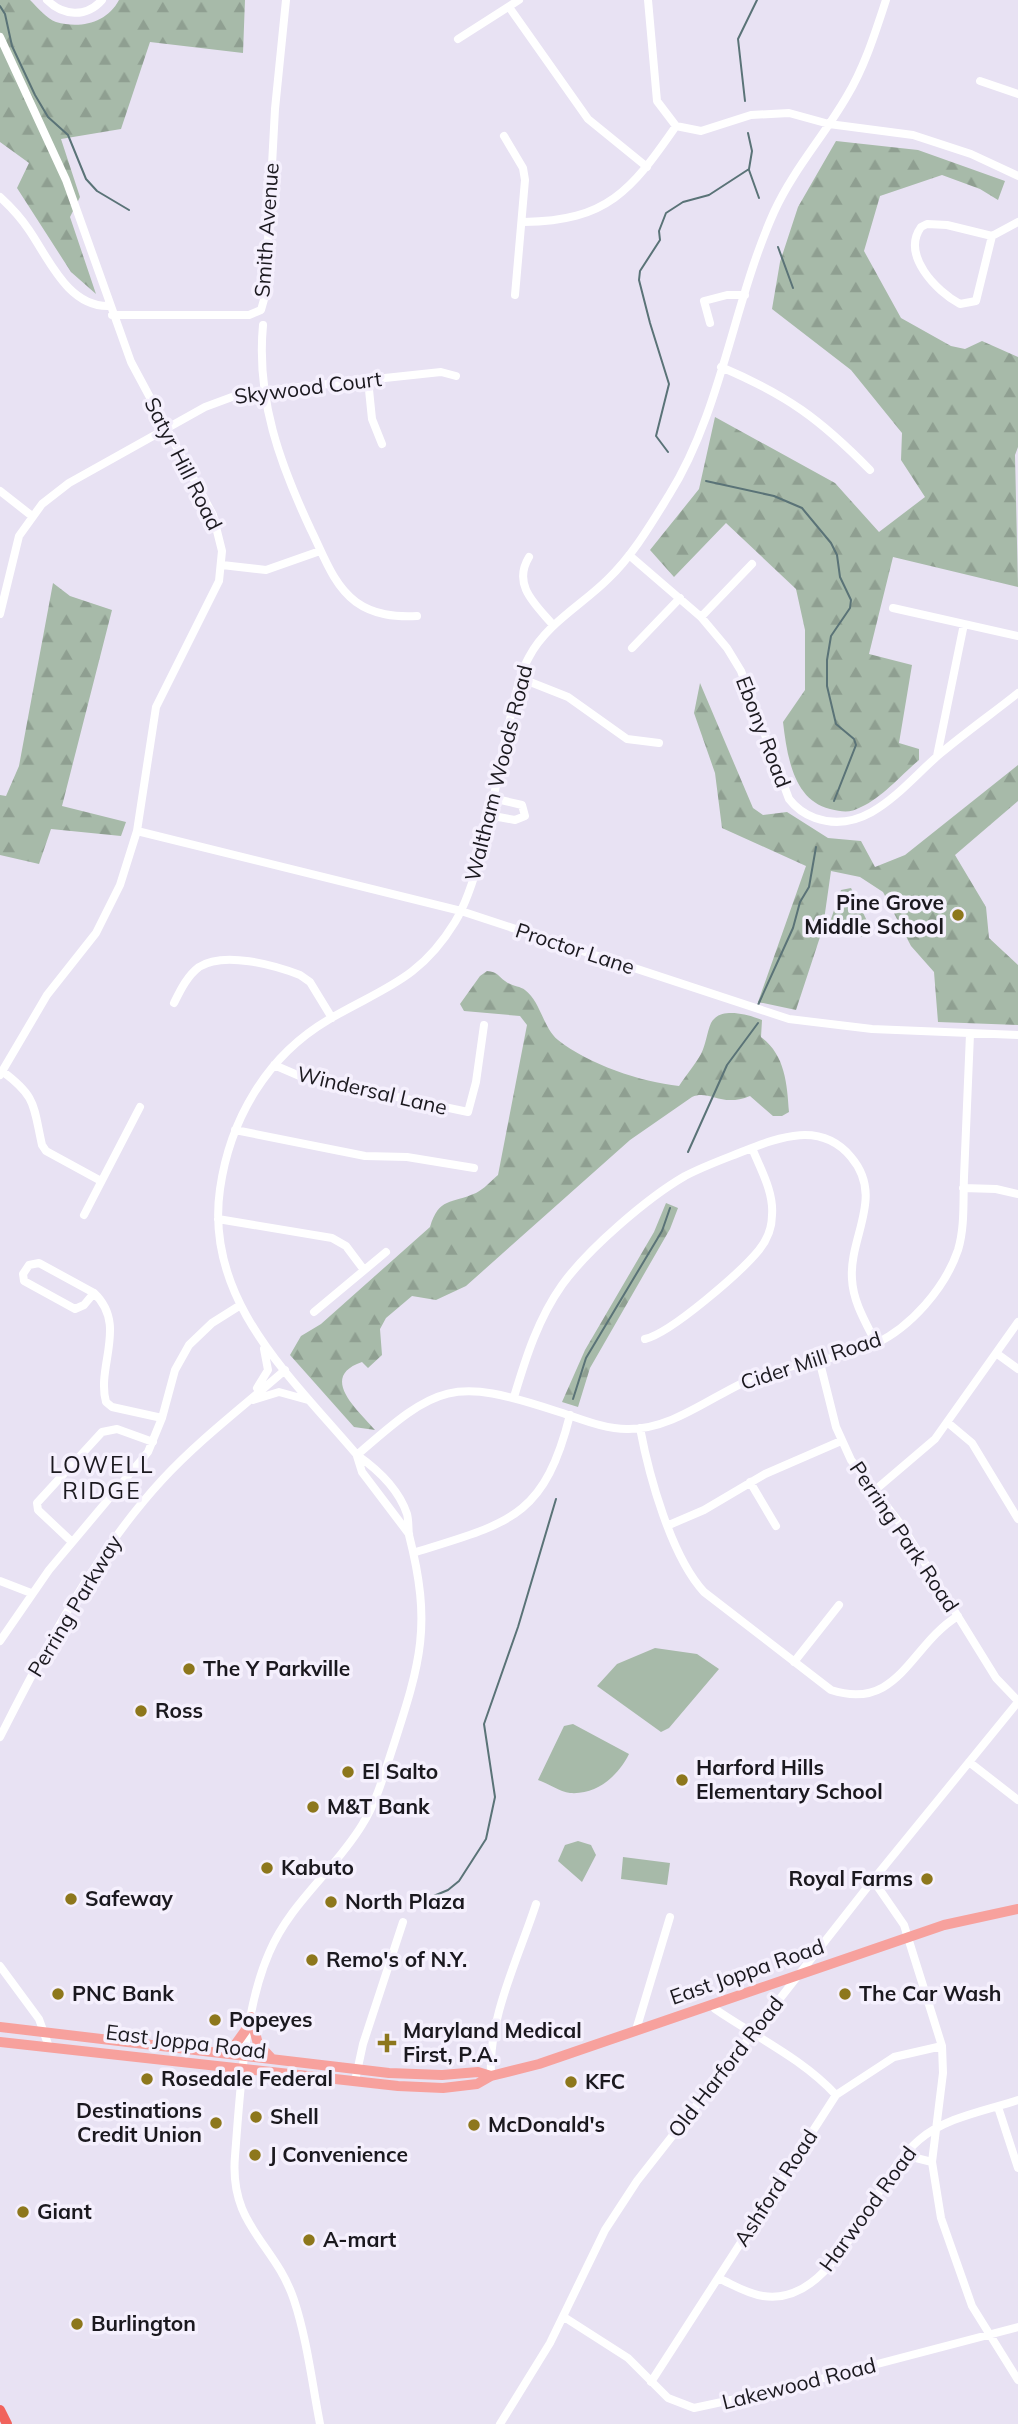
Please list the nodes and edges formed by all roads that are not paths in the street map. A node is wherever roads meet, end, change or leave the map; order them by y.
1 (47, 0) edge
2 (102, 0) edge
3 (286, 0) edge
4 (519, 0) edge
5 (648, 0) edge
6 (886, 0) edge
7 (509, 7) junction
8 (0, 37) edge
9 (458, 39) dead end
10 (980, 81) dead end
11 (1018, 94) edge
12 (829, 124) junction
13 (676, 126) junction
14 (504, 136) dead end
15 (647, 167) junction
16 (1018, 176) edge
17 (0, 197) edge
18 (524, 222) junction
19 (1018, 222) edge
20 (992, 236) junction
21 (515, 295) dead end
22 (745, 295) junction
23 (109, 306) junction
24 (112, 315) junction
25 (710, 323) dead end
26 (262, 326) dead end
27 (721, 367) junction
28 (456, 376) dead end
29 (368, 380) junction
30 (263, 391) junction
31 (166, 429) junction
32 (382, 444) dead end
33 (870, 470) dead end
34 (0, 491) edge
35 (32, 516) junction
36 (320, 551) junction
37 (629, 555) junction
38 (529, 557) dead end
39 (752, 564) dead end
40 (222, 565) junction
41 (680, 598) junction
42 (893, 608) dead end
43 (0, 614) edge
44 (417, 616) dead end
45 (701, 617) junction
46 (964, 624) junction
47 (554, 625) junction
48 (1018, 635) edge
49 (632, 648) dead end
50 (520, 678) junction
51 (1018, 693) edge
52 (659, 743) dead end
53 (937, 756) junction
54 (492, 798) junction
55 (488, 816) junction
56 (137, 831) junction
57 (461, 911) junction
58 (174, 1003) dead end
59 (331, 1018) junction
60 (484, 1025) dead end
61 (970, 1034) junction
62 (1018, 1035) edge
63 (274, 1065) junction
64 (1, 1073) edge
65 (140, 1107) dead end
66 (235, 1130) junction
67 (752, 1148) junction
68 (474, 1168) dead end
69 (101, 1181) junction
70 (963, 1188) junction
71 (1018, 1194) edge
72 (84, 1215) dead end
73 (218, 1219) junction
74 (386, 1252) dead end
75 (364, 1270) junction
76 (94, 1293) junction
77 (239, 1306) junction
78 (314, 1312) dead end
79 (1018, 1322) edge
80 (645, 1339) dead end
81 (876, 1343) junction
82 (264, 1345) junction
83 (996, 1353) junction
84 (819, 1359) junction
85 (1018, 1369) edge
86 (285, 1370) junction
87 (514, 1397) junction
88 (311, 1401) junction
89 (244, 1404) junction
90 (570, 1415) junction
91 (162, 1419) junction
92 (947, 1422) junction
93 (640, 1428) junction
94 (841, 1441) junction
95 (153, 1442) junction
96 (357, 1455) junction
97 (750, 1482) junction
98 (874, 1490) junction
99 (1018, 1519) edge
100 (668, 1525) junction
101 (776, 1526) dead end
102 (409, 1534) junction
103 (72, 1542) junction
104 (416, 1552) junction
105 (0, 1581) edge
106 (31, 1593) junction
107 (839, 1605) dead end
108 (958, 1616) junction
109 (0, 1641) edge
110 (794, 1662) junction
111 (1018, 1702) edge
112 (0, 1737) edge
113 (969, 1762) junction
114 (1018, 1800) edge
115 (873, 1880) junction
116 (536, 1904) dead end
117 (1018, 1909) edge
118 (670, 1917) dead end
119 (402, 1922) dead end
120 (908, 1937) junction
121 (0, 1966) edge
122 (799, 1974) junction
123 (714, 2004) junction
124 (250, 2020) junction
125 (0, 2027) edge
126 (636, 2030) junction
127 (46, 2032) junction
128 (752, 2034) junction
129 (0, 2042) edge
130 (942, 2046) junction
131 (48, 2047) junction
132 (218, 2053) junction
133 (246, 2056) junction
134 (273, 2059) junction
135 (245, 2068) junction
136 (358, 2069) junction
137 (491, 2076) junction
138 (355, 2081) junction
139 (836, 2095) junction
140 (1018, 2100) edge
141 (998, 2106) junction
142 (936, 2128) junction
143 (904, 2155) junction
144 (932, 2162) junction
145 (1018, 2168) edge
146 (718, 2278) junction
147 (564, 2317) junction
148 (1018, 2327) edge
149 (989, 2334) junction
150 (1018, 2380) edge
151 (651, 2382) junction
152 (0, 2410) edge
153 (7, 2424) edge
154 (320, 2424) edge
155 (500, 2424) edge

1 - 2 street
3 - 24 street, Smith Avenue
4 - 7 street
5 - 13 street
6 - 12 street, Waltham Woods Road
7 - 9 street
7 - 15 street
8 - 23 street, Satyr Hill Road
10 - 11 street
12 - 13 street
12 - 16 street
12 - 22 street, Waltham Woods Road
13 - 15 street
14 - 18 street
15 - 18 street
17 - 23 street
18 - 21 street
19 - 20 street
20 - 20 street
22 - 25 street
22 - 27 street, Waltham Woods Road
23 - 24 street, Satyr Hill Road
24 - 31 street, Satyr Hill Road
26 - 30 street
27 - 33 street
27 - 37 street, Waltham Woods Road
28 - 29 street, Skywood Court
29 - 30 street, Skywood Court
29 - 32 street
30 - 31 street, Skywood Court
30 - 36 street
31 - 35 street, Skywood Court
31 - 40 street, Satyr Hill Road
34 - 35 street
35 - 43 street, Skywood Court
36 - 40 street
36 - 44 street
37 - 41 street, Ebony Road
37 - 47 street, Waltham Woods Road
38 - 47 street
39 - 45 street
40 - 56 street, Satyr Hill Road
41 - 45 street, Ebony Road
41 - 49 street
42 - 46 street
45 - 53 street, Ebony Road
46 - 48 street
46 - 53 street
47 - 50 street, Waltham Woods Road
50 - 52 street
50 - 54 street, Waltham Woods Road
51 - 53 street, Ebony Road
54 - 55 street, Waltham Woods Road
54 - 55 street
55 - 57 street, Waltham Woods Road
56 - 57 street, Proctor Lane
56 - 64 street, Satyr Hill Road
57 - 59 street, Waltham Woods Road
57 - 61 street, Proctor Lane
58 - 59 street
59 - 63 street, Waltham Woods Road
60 - 63 street, Windersal Lane
61 - 62 street, Proctor Lane
61 - 70 street, Cider Mill Road
63 - 66 street, Waltham Woods Road
64 - 69 street
65 - 69 street
66 - 68 street
66 - 73 street, Waltham Woods Road
67 - 80 street
67 - 81 street
67 - 87 street
69 - 72 street
70 - 71 street
70 - 81 street, Cider Mill Road
73 - 75 street
73 - 77 street, Waltham Woods Road
74 - 75 street
75 - 78 street
76 - 76 street
76 - 91 street
77 - 82 street, Waltham Woods Road
77 - 91 street
79 - 83 street
81 - 84 street, Cider Mill Road
82 - 86 street, Waltham Woods Road
82 - 89 street
83 - 85 street
83 - 92 street
84 - 93 street, Cider Mill Road
84 - 94 street, Perring Park Road
86 - 88 street, Waltham Woods Road
86 - 89 street, Perring Parkway
87 - 90 street, Cider Mill Road
87 - 96 street, Cider Mill Road
88 - 89 street
88 - 96 street, Waltham Woods Road
89 - 112 street, Perring Parkway
90 - 93 street, Cider Mill Road
90 - 104 street
91 - 95 street
92 - 98 street
92 - 99 street
93 - 100 street
94 - 97 street
94 - 98 street, Perring Park Road
95 - 103 street
95 - 103 street
96 - 102 street, Waltham Woods Road
96 - 102 street, Waltham Woods Road
97 - 100 street
97 - 101 street
98 - 108 street, Perring Park Road
100 - 110 street
102 - 104 street, Waltham Woods Road
103 - 106 street
104 - 124 street, Waltham Woods Road
105 - 106 street
106 - 109 street
107 - 110 street
108 - 110 street
108 - 111 street, Perring Park Road
111 - 113 street, Old Harford Road
113 - 114 street
113 - 115 street, Old Harford Road
115 - 120 street
115 - 122 street, Old Harford Road
116 - 137 street
117 - 120 main road, East Joppa Road
118 - 126 street
119 - 136 street
120 - 122 main road, East Joppa Road
120 - 130 street
121 - 127 street
122 - 123 main road, East Joppa Road
122 - 128 street, Old Harford Road
123 - 126 main road, East Joppa Road
123 - 128 street
124 - 132 main road
124 - 133 street, Waltham Woods Road
124 - 134 main road
125 - 127 main road, East Joppa Road
126 - 137 main road, East Joppa Road
127 - 131 street
127 - 132 main road, East Joppa Road
128 - 139 street
128 - 147 street, Old Harford Road
129 - 131 main road, East Joppa Road
130 - 139 street, Ashford Road
130 - 142 street
131 - 135 main road, East Joppa Road
132 - 133 main road, East Joppa Road
133 - 134 main road, East Joppa Road
133 - 135 street
134 - 136 main road, East Joppa Road
135 - 138 main road, East Joppa Road
135 - 154 street
136 - 137 main road, East Joppa Road
136 - 138 street
137 - 138 main road, East Joppa Road
139 - 146 street, Ashford Road
140 - 141 street, Harwood Road
141 - 142 street, Harwood Road
141 - 145 street
142 - 143 street, Harwood Road
142 - 144 street
143 - 144 street
143 - 146 street, Harwood Road
144 - 149 street
146 - 151 street, Ashford Road
147 - 151 street, Lakewood Road
147 - 155 street, Old Harford Road
148 - 149 street, Lakewood Road
149 - 150 street
149 - 151 street, Lakewood Road
152 - 153 highway

